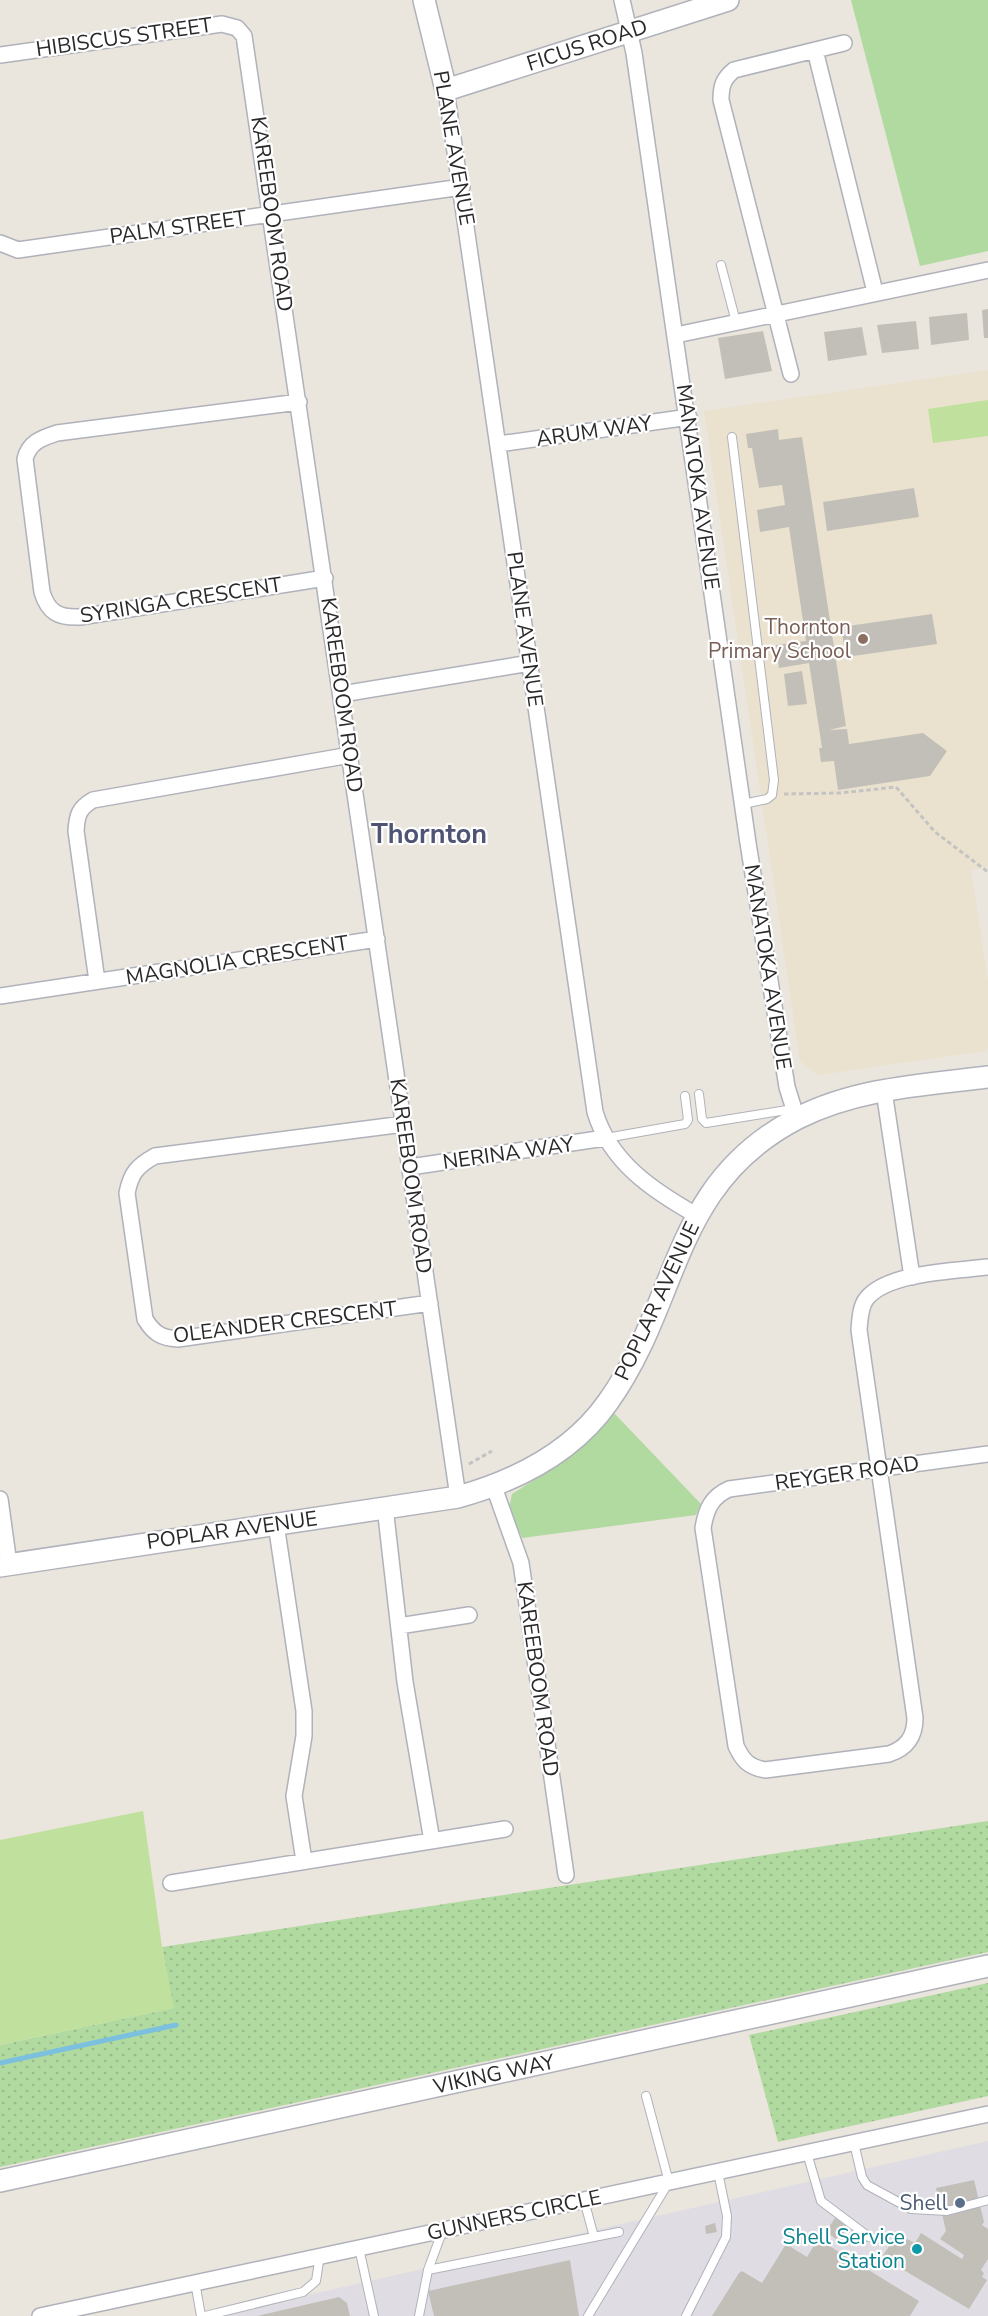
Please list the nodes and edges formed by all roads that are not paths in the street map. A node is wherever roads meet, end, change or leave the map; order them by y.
1 (424, 0) edge
2 (622, 0) edge
3 (728, 0) edge
4 (629, 31) junction
5 (244, 36) joint
6 (844, 43) dead end
7 (815, 50) junction
8 (0, 55) edge
9 (446, 90) junction
10 (462, 187) junction
11 (272, 214) junction
12 (1, 244) edge
13 (721, 265) dead end
14 (988, 270) edge
15 (875, 292) junction
16 (774, 314) junction
17 (736, 322) junction
18 (676, 335) junction
19 (791, 374) dead end
20 (299, 402) junction
21 (689, 417) junction
22 (732, 437) dead end
23 (499, 444) junction
24 (325, 578) junction
25 (530, 663) junction
26 (342, 694) junction
27 (350, 755) junction
28 (743, 804) junction
29 (377, 939) junction
30 (97, 981) junction
31 (0, 996) edge
32 (988, 1077) edge
33 (884, 1091) junction
34 (699, 1094) dead end
35 (685, 1096) dead end
36 (795, 1114) junction
37 (404, 1124) junction
38 (605, 1138) junction
39 (410, 1167) junction
40 (696, 1215) junction
41 (988, 1267) edge
42 (912, 1277) junction
43 (430, 1304) junction
44 (988, 1454) edge
45 (878, 1468) junction
46 (494, 1486) junction
47 (458, 1497) junction
48 (0, 1499) edge
49 (385, 1508) junction
50 (276, 1524) junction
51 (5, 1565) edge
52 (469, 1616) dead end
53 (399, 1626) junction
54 (505, 1829) dead end
55 (432, 1841) junction
56 (304, 1861) junction
57 (566, 1875) dead end
58 (171, 1883) dead end
59 (988, 1966) edge
60 (646, 2096) dead end
61 (988, 2114) edge
62 (854, 2143) junction
63 (807, 2153) junction
64 (718, 2172) junction
65 (0, 2181) edge
66 (669, 2182) junction
67 (584, 2200) junction
68 (988, 2200) edge
69 (443, 2230) junction
70 (619, 2232) dead end
71 (594, 2237) junction
72 (869, 2237) dead end
73 (359, 2248) junction
74 (320, 2255) junction
75 (428, 2270) junction
76 (195, 2282) junction
77 (49, 2315) edge
78 (203, 2316) edge
79 (374, 2316) edge
80 (419, 2316) edge
81 (588, 2316) edge
82 (686, 2316) edge

1 - 9 street, PLANE AVENUE
2 - 4 street, MANATOKA AVENUE
3 - 4 street, FICUS ROAD
4 - 9 street, FICUS ROAD
4 - 18 street, MANATOKA AVENUE
5 - 8 street, HIBISCUS STREET
5 - 11 street, KAREEBOOM ROAD
6 - 7 street
7 - 15 street
7 - 16 street
9 - 10 street, PLANE AVENUE
10 - 11 street, PALM STREET
10 - 23 street, PLANE AVENUE
11 - 12 street, PALM STREET
11 - 20 street, KAREEBOOM ROAD
13 - 17 lane
14 - 15 street
15 - 16 street
16 - 17 street
16 - 19 street
17 - 18 street
18 - 21 street, MANATOKA AVENUE
20 - 24 street, KAREEBOOM ROAD
20 - 24 street, SYRINGA CRESCENT
21 - 23 street, ARUM WAY
21 - 28 street, MANATOKA AVENUE
22 - 28 lane
23 - 25 street, PLANE AVENUE
24 - 26 street, KAREEBOOM ROAD
25 - 26 street
25 - 38 street, PLANE AVENUE
26 - 27 street, KAREEBOOM ROAD
27 - 29 street, KAREEBOOM ROAD
27 - 30 street, MAGNOLIA CRESCENT
28 - 36 street, MANATOKA AVENUE
29 - 30 street, MAGNOLIA CRESCENT
29 - 37 street, KAREEBOOM ROAD
30 - 31 street, MAGNOLIA CRESCENT
32 - 33 street, POPLAR AVENUE
33 - 36 street, POPLAR AVENUE
33 - 42 street
34 - 36 lane
35 - 38 lane
36 - 40 street, POPLAR AVENUE
37 - 39 street, KAREEBOOM ROAD
37 - 43 street, OLEANDER CRESCENT
38 - 39 street, NERINA WAY
38 - 40 street, PLANE AVENUE
39 - 43 street, KAREEBOOM ROAD
40 - 46 street, POPLAR AVENUE
41 - 42 street
42 - 45 street
43 - 47 street, KAREEBOOM ROAD
44 - 45 street, REYGER ROAD
45 - 45 street, REYGER ROAD
46 - 47 street, POPLAR AVENUE
46 - 57 street, KAREEBOOM ROAD
47 - 49 street, POPLAR AVENUE
48 - 51 street
49 - 50 street, POPLAR AVENUE
49 - 53 street
50 - 51 street, POPLAR AVENUE
50 - 56 street
52 - 53 street
53 - 55 street
54 - 55 street
55 - 56 street
56 - 58 street
59 - 65 street, VIKING WAY
60 - 66 lane
61 - 62 street, GUNNERS CIRCLE
62 - 63 street, GUNNERS CIRCLE
62 - 68 lane
63 - 64 street, GUNNERS CIRCLE
63 - 72 lane
64 - 66 street, GUNNERS CIRCLE
64 - 82 lane
66 - 67 street, GUNNERS CIRCLE
66 - 81 lane
67 - 69 street, GUNNERS CIRCLE
67 - 71 lane
69 - 73 street, GUNNERS CIRCLE
69 - 75 lane
70 - 71 lane
71 - 75 lane
73 - 74 street, GUNNERS CIRCLE
73 - 79 lane
74 - 76 street, GUNNERS CIRCLE
74 - 78 lane
75 - 80 lane
76 - 77 street, GUNNERS CIRCLE
76 - 78 lane

